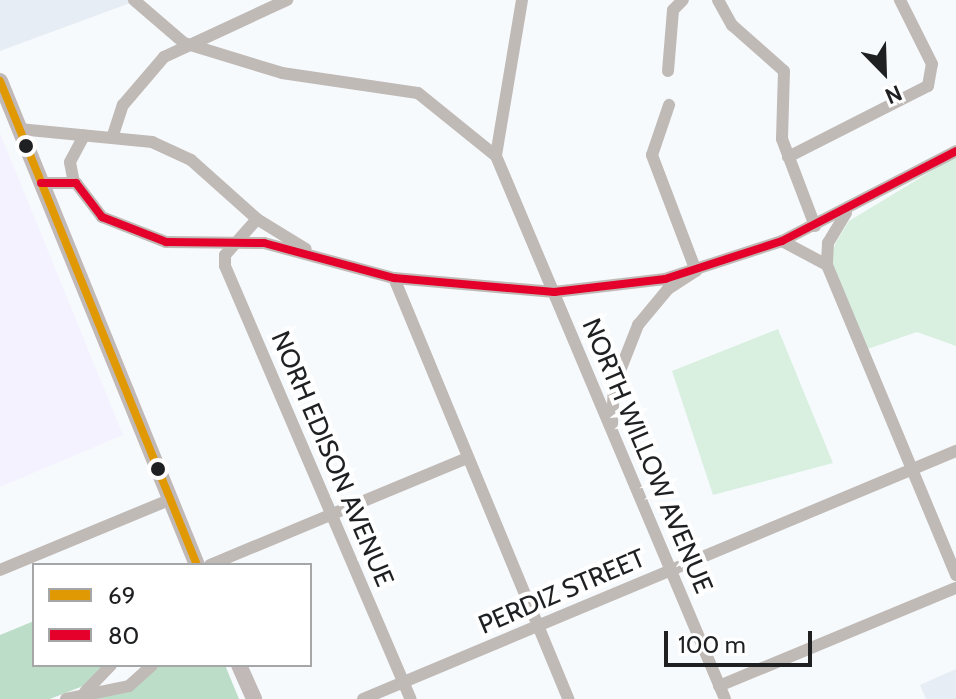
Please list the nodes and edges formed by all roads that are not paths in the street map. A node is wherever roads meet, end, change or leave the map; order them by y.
1 (134, 0) edge
2 (287, 0) edge
3 (522, 0) edge
4 (683, 0) edge
5 (718, 0) edge
6 (900, 0) edge
7 (184, 43) junction
8 (668, 71) dead end
9 (0, 81) edge
10 (669, 105) dead end
11 (19, 129) junction
12 (113, 135) junction
13 (84, 136) junction
14 (956, 151) edge
15 (496, 156) junction
16 (788, 157) junction
17 (41, 183) junction
18 (74, 183) junction
19 (847, 212) junction
20 (257, 219) junction
21 (815, 226) junction
22 (782, 241) junction
23 (242, 242) junction
24 (319, 257) junction
25 (827, 265) junction
26 (696, 271) junction
27 (394, 278) junction
28 (554, 292) junction
29 (612, 431) junction
30 (956, 451) edge
31 (467, 458) junction
32 (911, 470) junction
33 (169, 500) junction
34 (331, 515) junction
35 (196, 563) edge
36 (215, 563) edge
37 (0, 570) edge
38 (670, 570) junction
39 (956, 575) edge
40 (956, 588) edge
41 (538, 626) junction
42 (109, 667) edge
43 (150, 667) edge
44 (240, 667) edge
45 (404, 682) junction
46 (719, 686) junction
47 (85, 692) junction
48 (66, 699) edge
49 (254, 699) edge
50 (363, 699) edge
51 (411, 699) edge
52 (568, 699) edge
53 (725, 699) edge

1 - 7 street
2 - 7 street
3 - 15 street
4 - 8 street
5 - 16 street
6 - 16 street
7 - 12 street
7 - 15 street
9 - 11 street
10 - 26 street
11 - 13 street
11 - 17 street
12 - 13 street
12 - 20 street
13 - 18 street
14 - 19 street
15 - 28 street, NORTH WILLOW AVENUE
16 - 21 street
17 - 18 street
17 - 33 street
18 - 23 street
19 - 21 street
19 - 25 street
20 - 23 street
20 - 24 street
21 - 22 street
22 - 25 street
22 - 26 street
23 - 24 street
23 - 34 street, NORH EDISON AVENUE
24 - 27 street
25 - 32 street
26 - 28 street
26 - 29 street
27 - 28 street
27 - 31 street
28 - 29 street, NORTH WILLOW AVENUE
29 - 38 street, NORTH WILLOW AVENUE
30 - 32 street, PERDIZ STREET
31 - 34 street
31 - 41 street
32 - 38 street, PERDIZ STREET
32 - 39 street
33 - 35 street
33 - 37 street
34 - 36 street
34 - 45 street, NORH EDISON AVENUE
38 - 41 street, PERDIZ STREET
38 - 46 street, NORTH WILLOW AVENUE
40 - 46 street
41 - 45 street, PERDIZ STREET
41 - 52 street
42 - 47 street
43 - 47 street
44 - 49 street
45 - 50 street, PERDIZ STREET
45 - 51 street, NORH EDISON AVENUE
46 - 53 street, NORTH WILLOW AVENUE
47 - 48 street

